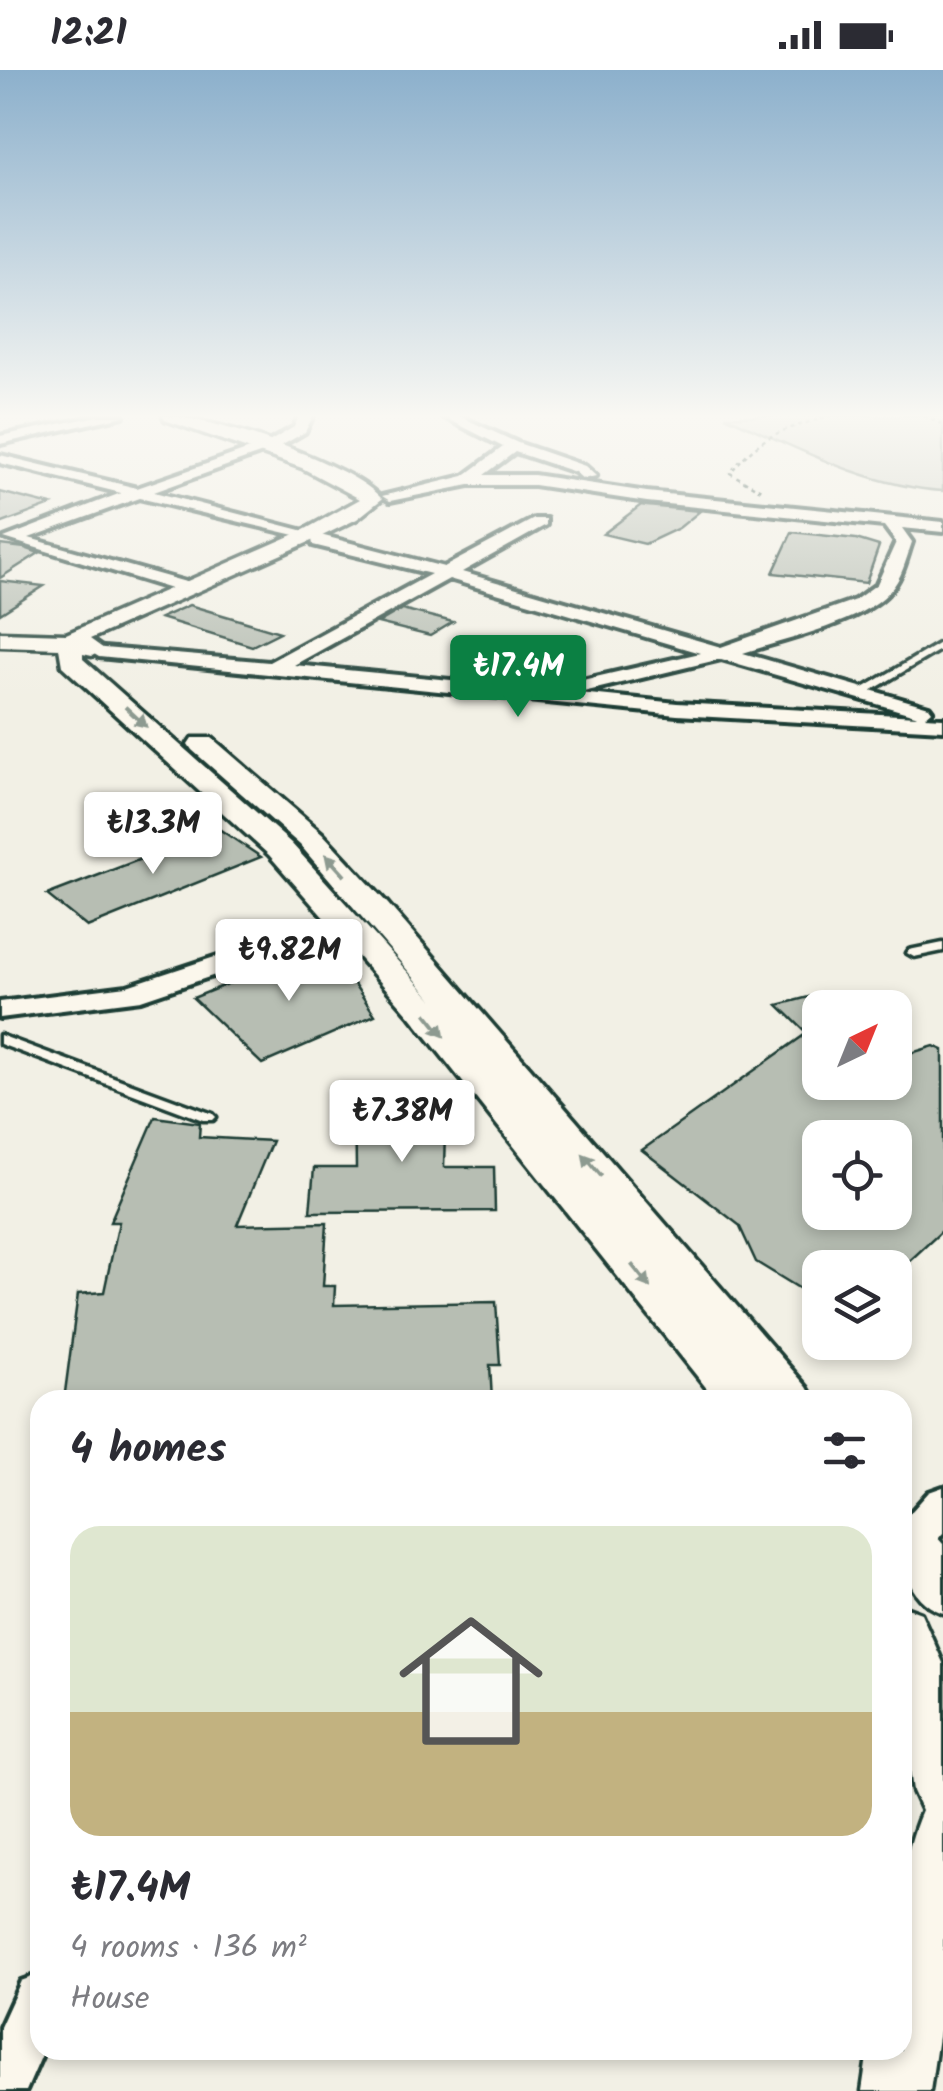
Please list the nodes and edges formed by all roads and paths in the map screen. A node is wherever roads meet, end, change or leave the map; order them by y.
1 (87, 510) edge
2 (207, 510) edge
3 (379, 510) edge
4 (767, 510) edge
5 (540, 522) dead end
6 (891, 524) junction
7 (943, 526) edge
8 (314, 538) junction
9 (450, 574) junction
10 (173, 598) junction
11 (2, 641) edge
12 (943, 644) edge
13 (80, 649) junction
14 (717, 652) junction
15 (269, 670) junction
16 (860, 692) junction
17 (503, 693) junction
18 (943, 722) edge
19 (344, 922) junction
20 (943, 947) edge
21 (914, 954) dead end
22 (0, 1010) edge
23 (0, 1039) edge
24 (208, 1117) dead end
25 (735, 1390) edge
26 (782, 1390) edge
27 (919, 1527) edge
28 (943, 1590) edge
29 (912, 1656) edge
30 (943, 1792) edge
31 (943, 1832) edge
32 (912, 1947) edge
33 (30, 2022) edge
34 (900, 2060) edge
35 (0, 2087) edge
36 (896, 2091) edge

1 - 10 street
2 - 8 street
3 - 8 street
4 - 6 street
5 - 9 street
6 - 7 street
6 - 14 street
8 - 9 street
8 - 10 street
9 - 14 street
9 - 15 street
10 - 13 street
11 - 13 street
12 - 16 lane
13 - 15 street
13 -> 19 street
26 -> 13 street
14 - 16 street
14 - 17 street
15 - 17 street
16 - 18 street
17 - 18 street
19 - 22 street
19 -> 25 street
20 - 21 lane
23 - 24 lane
27 - 28 street
29 - 30 street
31 - 32 street
33 - 35 street
34 - 36 street

